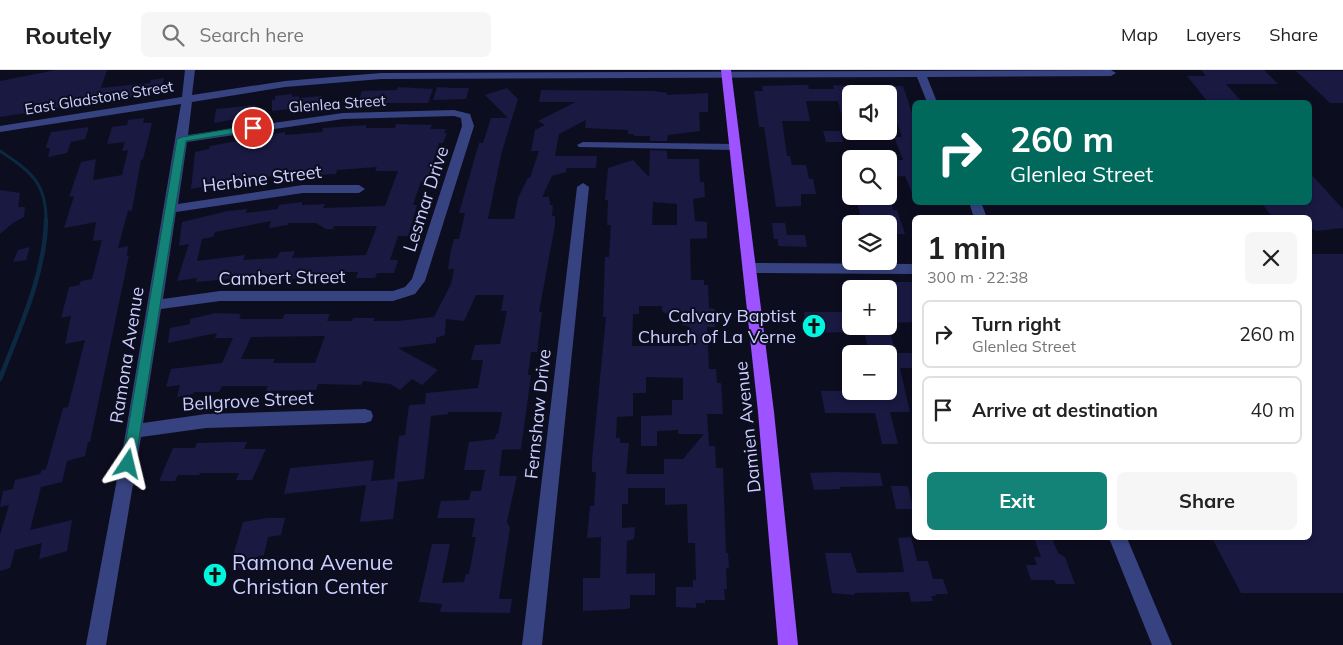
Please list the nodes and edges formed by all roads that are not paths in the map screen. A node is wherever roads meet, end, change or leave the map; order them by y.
1 (190, 70) edge
2 (475, 72) edge
3 (726, 72) edge
4 (1110, 72) edge
5 (920, 75) junction
6 (185, 100) junction
7 (931, 100) edge
8 (466, 116) joint
9 (0, 129) edge
10 (182, 139) junction
11 (583, 145) dead end
12 (734, 146) junction
13 (583, 187) dead end
14 (359, 189) dead end
15 (169, 209) junction
16 (749, 268) junction
17 (912, 270) edge
18 (410, 291) joint
19 (154, 305) junction
20 (365, 416) dead end
21 (134, 432) junction
22 (1119, 540) edge
23 (96, 645) edge
24 (532, 645) edge
25 (788, 645) edge
26 (1162, 645) edge

1 - 6 street, Ramona Avenue
2 - 3 street, East Gladstone Street
2 - 6 street, East Gladstone Street
3 - 5 street, East Gladstone Street
3 - 12 main road, Damien Avenue
4 - 5 street, East Gladstone Street
5 - 7 street
6 - 9 street, East Gladstone Street
6 - 10 street, Ramona Avenue
8 - 10 street, Glenlea Street
8 - 18 street, Lesmar Drive
10 - 15 street, Ramona Avenue
11 - 12 street
12 - 16 main road, Damien Avenue
13 - 24 street, Fernshaw Drive
14 - 15 street, Herbine Street
15 - 19 street, Ramona Avenue
16 - 17 street
16 - 25 main road, Damien Avenue
18 - 19 street, Cambert Street
19 - 21 street, Ramona Avenue
20 - 21 street, Bellgrove Street
21 - 23 street, Ramona Avenue
22 - 26 street

